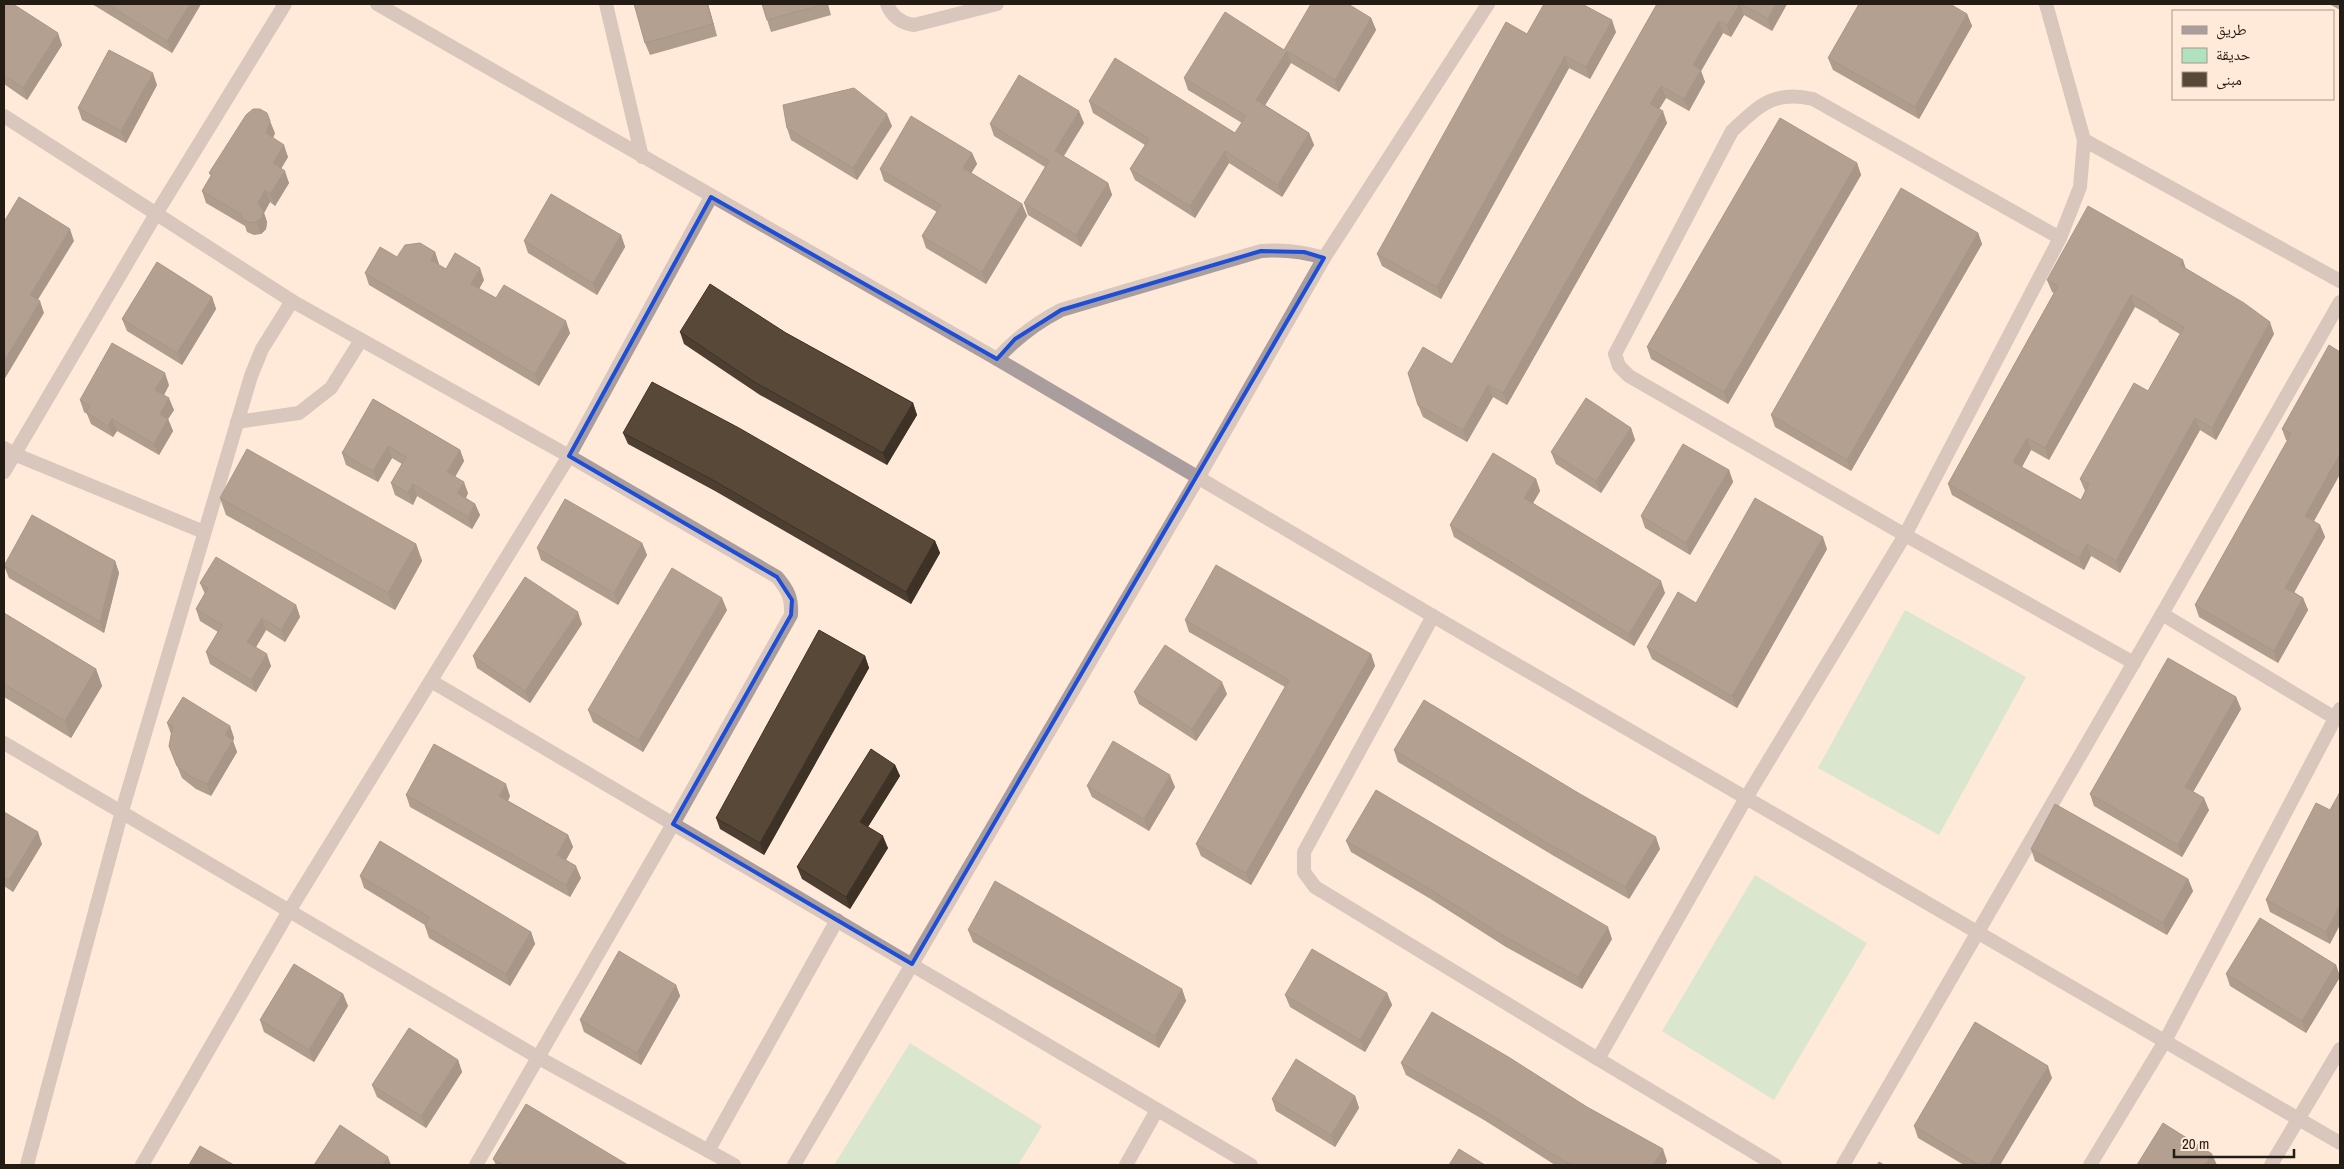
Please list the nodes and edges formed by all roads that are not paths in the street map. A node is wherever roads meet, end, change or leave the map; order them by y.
1 (285, 4) edge
2 (377, 4) edge
3 (606, 4) edge
4 (888, 4) edge
5 (997, 4) edge
6 (1488, 4) edge
7 (2046, 4) edge
8 (4, 116) edge
9 (2084, 140) junction
10 (642, 157) junction
11 (711, 197) junction
12 (156, 214) junction
13 (2060, 238) junction
14 (1324, 258) junction
15 (2340, 281) edge
16 (292, 301) junction
17 (2340, 302) edge
18 (361, 340) junction
19 (996, 359) junction
20 (237, 422) junction
21 (9, 451) edge
22 (569, 456) junction
23 (4, 472) edge
24 (1198, 478) junction
25 (204, 532) junction
26 (1904, 535) junction
27 (2162, 614) junction
28 (1433, 616) junction
29 (2134, 663) junction
30 (431, 681) junction
31 (2338, 713) edge
32 (4, 743) edge
33 (1746, 798) junction
34 (122, 811) junction
35 (673, 824) junction
36 (289, 911) junction
37 (837, 920) junction
38 (1977, 932) junction
39 (912, 964) junction
40 (2166, 1041) junction
41 (2340, 1049) edge
42 (539, 1058) junction
43 (1598, 1059) junction
44 (1158, 1110) junction
45 (2298, 1118) junction
46 (2340, 1143) edge
47 (708, 1151) junction
48 (27, 1165) edge
49 (142, 1165) edge
50 (476, 1165) edge
51 (734, 1165) edge
52 (794, 1165) edge
53 (1126, 1165) edge
54 (1251, 1165) edge
55 (1775, 1165) edge
56 (1842, 1165) edge
57 (2090, 1165) edge
58 (2271, 1165) edge

1 - 12 street
2 - 10 street
3 - 10 street
4 - 5 street
6 - 14 street
7 - 9 street
8 - 12 street
9 - 13 street
9 - 15 street
10 - 11 street
11 - 19 street
11 - 22 street
12 - 16 street
12 - 21 street
13 - 26 street
13 - 26 street
14 - 19 street
14 - 24 street
16 - 18 street
16 - 20 street
17 - 27 street
18 - 20 street
18 - 22 street
19 - 24 street
20 - 25 street
21 - 23 street
21 - 25 street
22 - 30 street
22 - 35 street
24 - 28 street
24 - 39 street
25 - 34 street
26 - 29 street
26 - 33 street
27 - 29 street
27 - 31 street
28 - 33 street
28 - 43 street
29 - 38 street
30 - 35 street
30 - 36 street
31 - 40 street
32 - 34 street
33 - 38 street
33 - 43 street
34 - 36 street
34 - 48 street
35 - 37 street
35 - 42 street
36 - 42 street
36 - 49 street
37 - 39 street
37 - 47 street
38 - 40 street
38 - 56 street
39 - 44 street
39 - 52 street
40 - 45 street
40 - 57 street
41 - 45 street
42 - 47 street
42 - 50 street
43 - 55 street
44 - 53 street
44 - 54 street
45 - 46 street
45 - 58 street
47 - 51 street

